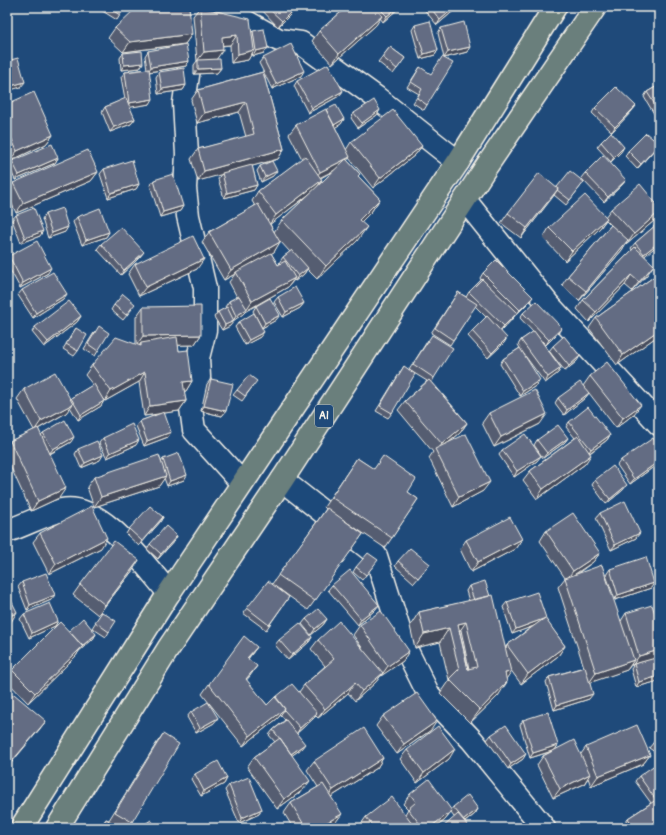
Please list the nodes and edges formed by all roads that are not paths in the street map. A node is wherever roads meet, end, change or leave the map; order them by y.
1 (187, 7) edge
2 (207, 7) edge
3 (555, 7) edge
4 (595, 7) edge
5 (458, 162) junction
6 (465, 200) junction
7 (659, 424) edge
8 (282, 480) junction
9 (242, 483) junction
10 (7, 532) edge
11 (169, 594) junction
12 (21, 828) edge
13 (57, 828) edge
14 (544, 828) edge

1 - 9 street
2 - 5 street
3 - 5 highway, A1
4 - 6 highway, A1
5 - 9 highway, A1
6 - 7 street
6 - 8 highway, A1
8 - 13 highway, A1
8 - 14 street
9 - 11 highway, A1
10 - 11 street
11 - 12 highway, A1

